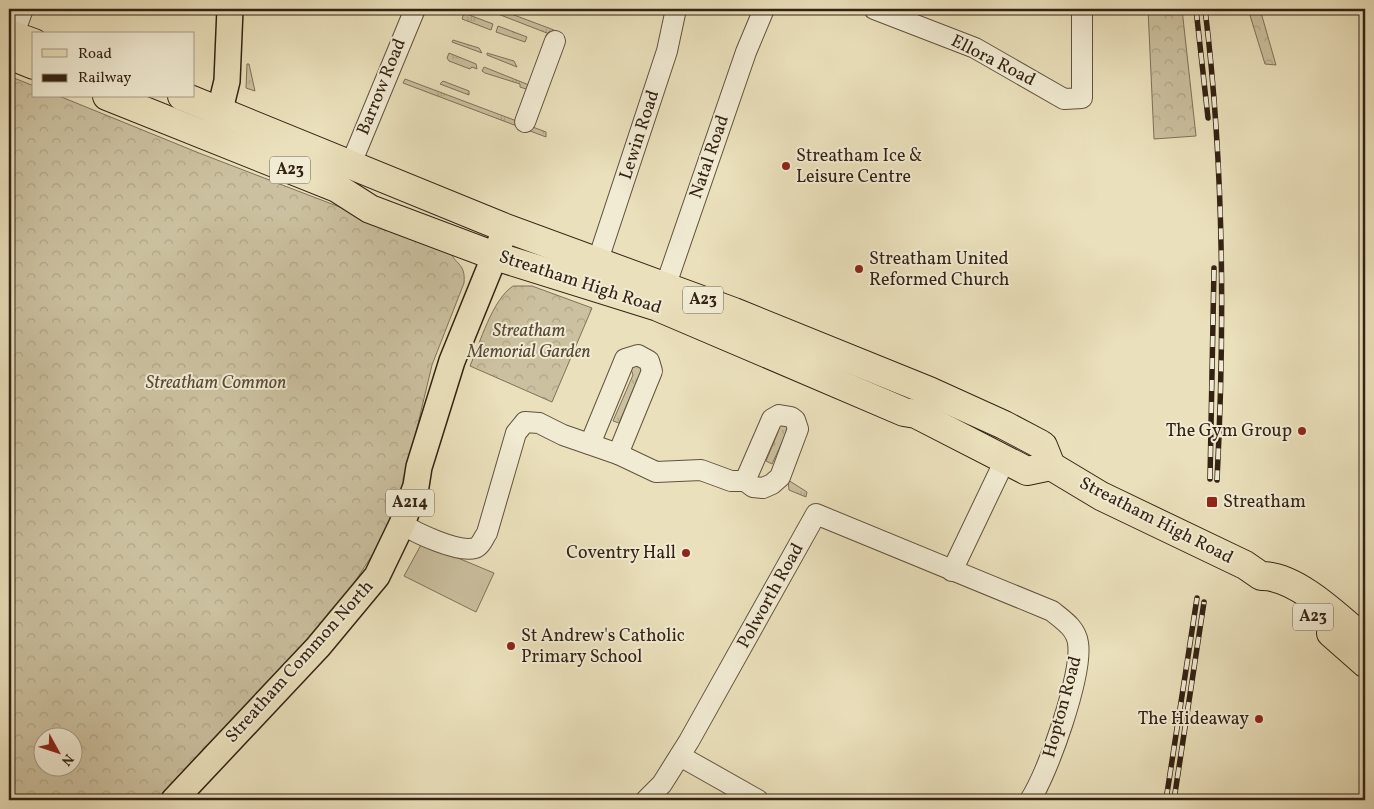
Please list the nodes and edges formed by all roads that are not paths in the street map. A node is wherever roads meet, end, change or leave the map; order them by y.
1 (23, 9) edge
2 (230, 9) edge
3 (415, 9) edge
4 (676, 9) edge
5 (764, 9) edge
6 (874, 9) edge
7 (1082, 9) edge
8 (908, 15) edge
9 (555, 41) dead end
10 (16, 42) edge
11 (32, 62) edge
12 (112, 98) edge
13 (187, 98) edge
14 (220, 112) junction
15 (525, 122) dead end
16 (212, 140) junction
17 (350, 166) junction
18 (506, 228) junction
19 (495, 256) junction
20 (598, 260) junction
21 (662, 296) junction
22 (590, 444) junction
23 (618, 454) junction
24 (1005, 460) junction
25 (1051, 466) junction
26 (745, 481) dead end
27 (402, 524) junction
28 (952, 571) junction
29 (1261, 576) junction
30 (1365, 640) edge
31 (1365, 663) edge
32 (680, 756) junction
33 (174, 800) edge
34 (646, 800) edge
35 (758, 800) edge
36 (1030, 800) edge

1 - 10 street
2 - 14 main road
3 - 17 street, Barrow Road
4 - 20 street, Lewin Road
5 - 21 street, Natal Road
6 - 8 street, Ellora Road
7 - 8 street, Ellora Road
9 - 15 street
10 - 11 highway
12 - 16 highway, Streatham High Road / A23
13 - 14 highway, Streatham High Road / A23
14 - 16 main road
14 - 17 highway, Streatham High Road / A23
16 - 19 highway, Streatham High Road / A23
17 - 18 highway, Streatham High Road / A23
18 - 19 main road, Streatham Common North / A214
18 - 20 highway, Streatham High Road / A23
19 - 21 highway, Streatham High Road / A23
19 - 27 main road, Streatham Common North / A214
20 - 21 highway, Streatham High Road / A23
21 - 24 highway, Streatham High Road / A23
21 - 25 highway, Streatham High Road / A23
22 - 23 street
22 - 23 street
22 - 27 street
23 - 26 street
24 - 25 highway, Streatham High Road / A23
24 - 28 street
25 - 29 highway, Streatham High Road / A23
27 - 33 main road, Streatham Common North / A214
28 - 32 street, Polworth Road
28 - 36 street, Hopton Road
29 - 30 highway, Streatham High Road / A23
29 - 31 highway, Streatham High Road / A23
32 - 34 street, Polworth Road
32 - 35 street

